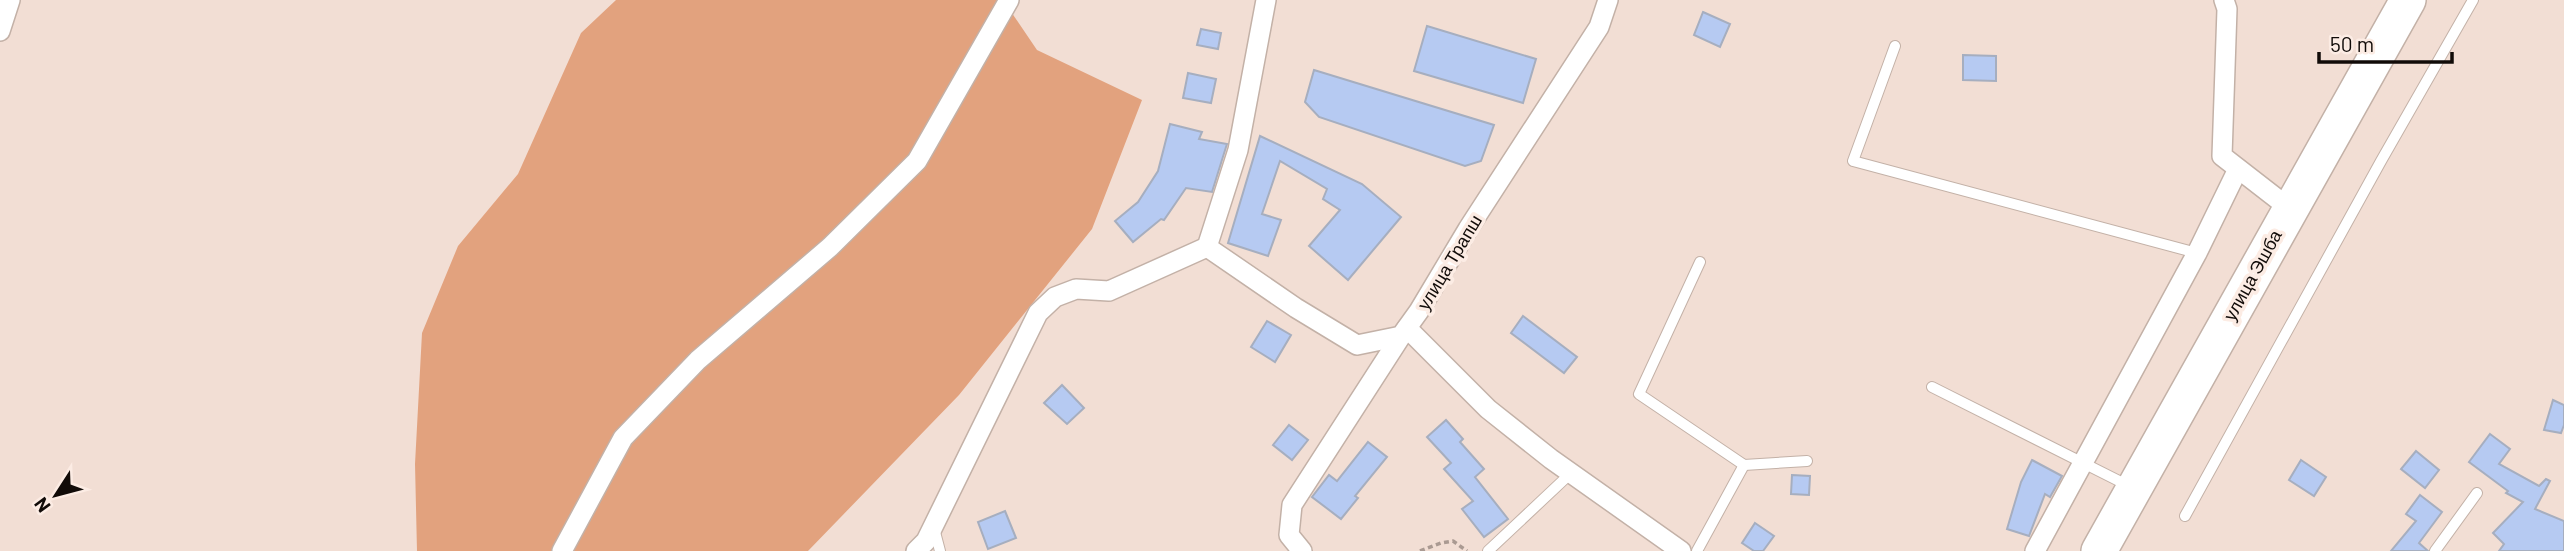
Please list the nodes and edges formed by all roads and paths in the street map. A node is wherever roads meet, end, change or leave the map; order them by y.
1 (10, 0) edge
2 (1009, 0) edge
3 (1266, 0) edge
4 (1608, 0) edge
5 (2224, 0) edge
6 (2408, 0) edge
7 (2473, 0) edge
8 (0, 31) edge
9 (1895, 46) dead end
10 (2238, 169) junction
11 (2289, 208) junction
12 (1207, 247) junction
13 (2197, 253) junction
14 (1700, 262) dead end
15 (1404, 332) junction
16 (1932, 387) dead end
17 (1807, 461) dead end
18 (2083, 463) junction
19 (1744, 465) junction
20 (1571, 473) junction
21 (2134, 489) junction
22 (2477, 494) dead end
23 (2185, 516) dead end
24 (933, 526) junction
25 (562, 551) edge
26 (916, 551) edge
27 (940, 551) edge
28 (1302, 551) edge
29 (1420, 551) edge
30 (1467, 551) edge
31 (1488, 551) edge
32 (1682, 551) edge
33 (1697, 551) edge
34 (2035, 551) edge
35 (2099, 551) edge
36 (2435, 551) edge

1 - 8 street
2 - 25 street
3 - 12 street
4 - 15 street, улица Трапш
5 - 10 street
6 - 11 highway, улица Эшба
7 - 23 lane
9 - 13 lane
10 - 11 street
10 - 13 street
11 - 21 highway, улица Эшба
12 - 15 street
12 - 24 street
13 - 18 street
14 - 19 lane
15 - 20 street, улица Трапш
15 - 28 street
16 - 18 lane
17 - 19 lane
18 - 21 lane
18 - 34 street
19 - 33 lane
20 - 31 lane
20 - 32 street, улица Трапш
21 - 35 highway, улица Эшба
22 - 36 lane
24 - 26 street
24 - 27 lane
29 - 30 path

